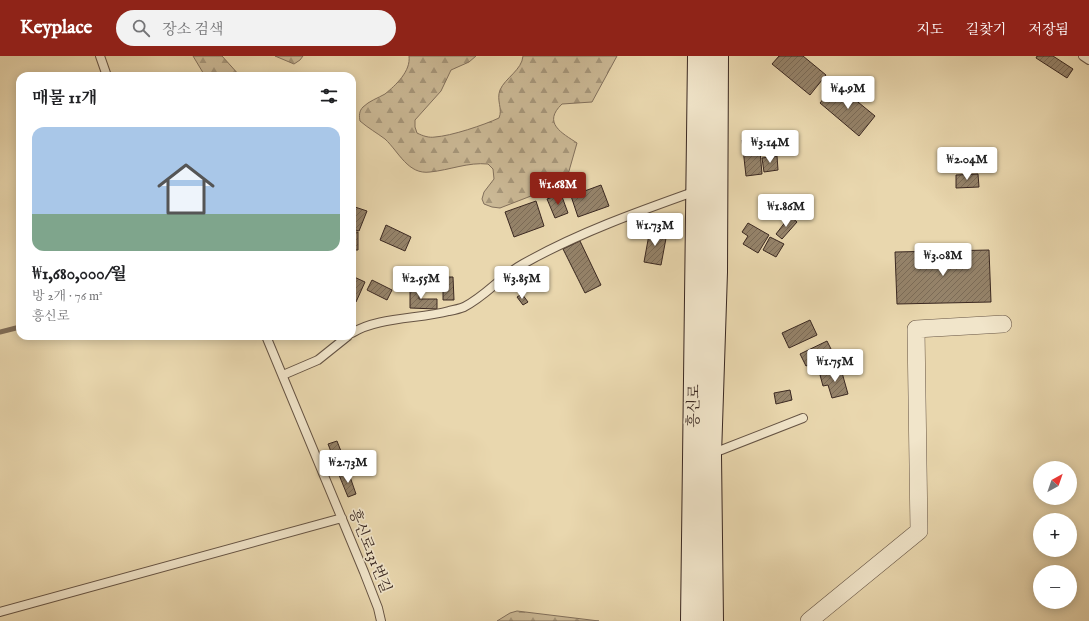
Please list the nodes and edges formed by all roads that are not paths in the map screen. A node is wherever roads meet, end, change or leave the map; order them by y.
1 (100, 56) edge
2 (699, 56) edge
3 (717, 56) edge
4 (106, 72) edge
5 (707, 187) junction
6 (1004, 324) dead end
7 (356, 330) edge
8 (268, 340) edge
9 (343, 340) edge
10 (283, 376) junction
11 (803, 418) dead end
12 (710, 454) junction
13 (342, 518) junction
14 (0, 612) edge
15 (381, 621) edge
16 (692, 621) edge
17 (712, 621) edge
18 (809, 621) edge

1 - 4 lane
2 - 5 main road, 흥신로
3 - 5 main road, 흥신로
5 - 7 lane
5 - 12 main road, 흥신로
5 - 16 main road, 흥신로
6 - 18 street
8 - 10 lane, 흥신로131번길
9 - 10 lane
10 - 13 lane, 흥신로131번길
11 - 12 lane
12 - 17 main road, 흥신로
13 - 14 lane
13 - 15 lane, 흥신로131번길

